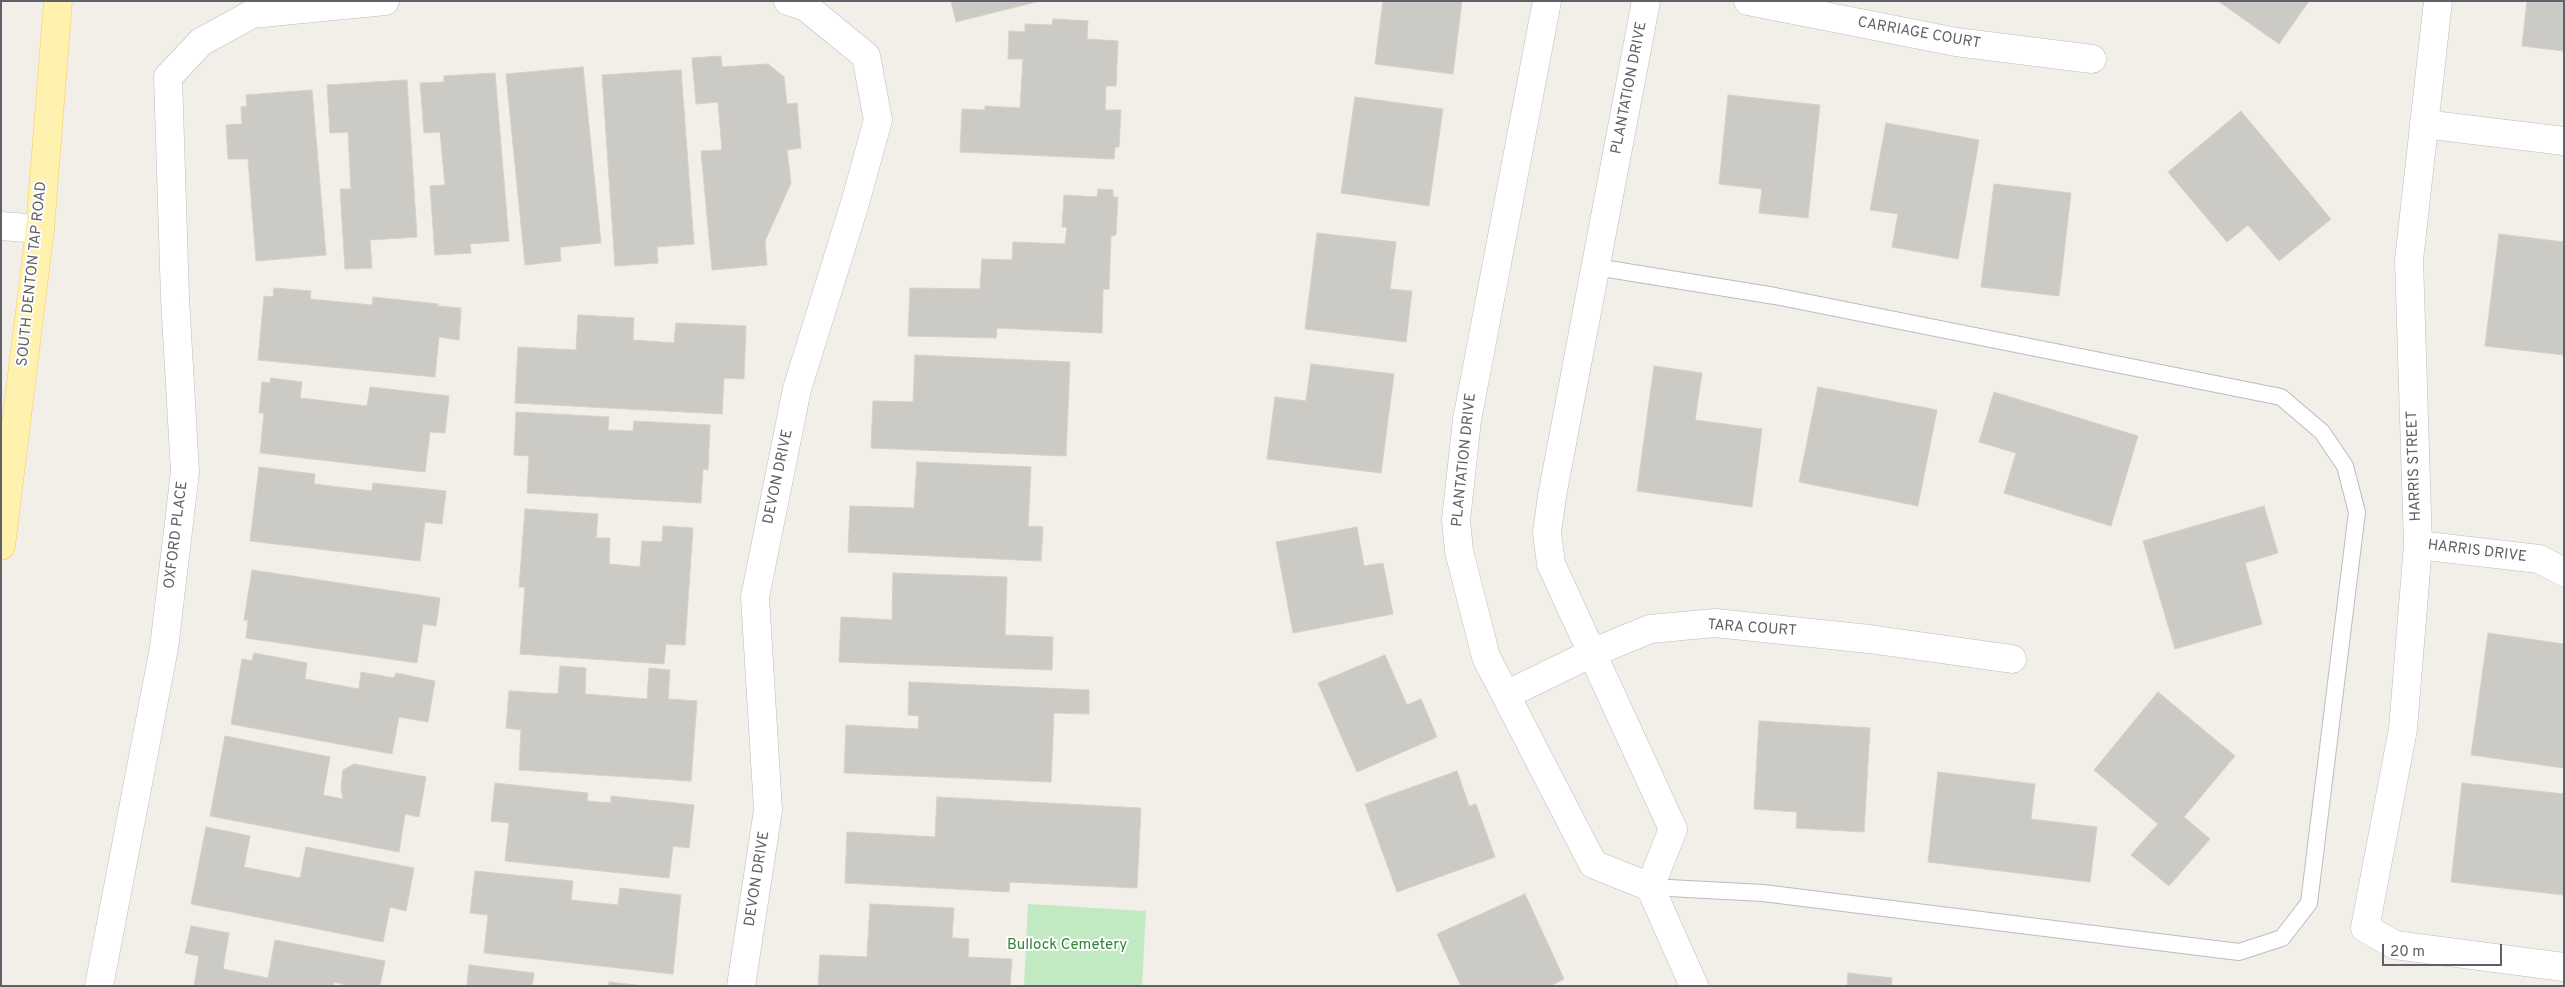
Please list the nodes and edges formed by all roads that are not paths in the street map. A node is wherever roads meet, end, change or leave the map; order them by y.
1 (58, 1) edge
2 (385, 1) edge
3 (1547, 1) edge
4 (1646, 1) edge
5 (1748, 1) edge
6 (2438, 1) edge
7 (797, 4) edge
8 (2092, 59) dead end
9 (2424, 124) junction
10 (2564, 140) edge
11 (1, 226) edge
12 (40, 229) junction
13 (1596, 267) junction
14 (2418, 545) junction
15 (1, 546) edge
16 (2564, 572) edge
17 (1592, 652) junction
18 (2012, 659) dead end
19 (1506, 695) junction
20 (1650, 887) junction
21 (2564, 968) edge
22 (99, 986) edge
23 (741, 986) edge
24 (1694, 986) edge

1 - 12 main road, SOUTH DENTON TAP ROAD
2 - 22 street, OXFORD PLACE
3 - 19 street, PLANTATION DRIVE
4 - 13 street, PLANTATION DRIVE
5 - 8 street, CARRIAGE COURT
6 - 9 street, HARRIS STREET
7 - 23 street, DEVON DRIVE
9 - 10 street
9 - 14 street, HARRIS STREET
11 - 12 street
12 - 15 main road, SOUTH DENTON TAP ROAD
13 - 17 street, PLANTATION DRIVE
13 - 20 lane
14 - 16 street, HARRIS DRIVE
14 - 21 street, HARRIS STREET
17 - 18 street, TARA COURT
17 - 19 street, TARA COURT
17 - 20 street, PLANTATION DRIVE
19 - 20 street, PLANTATION DRIVE
20 - 24 street

